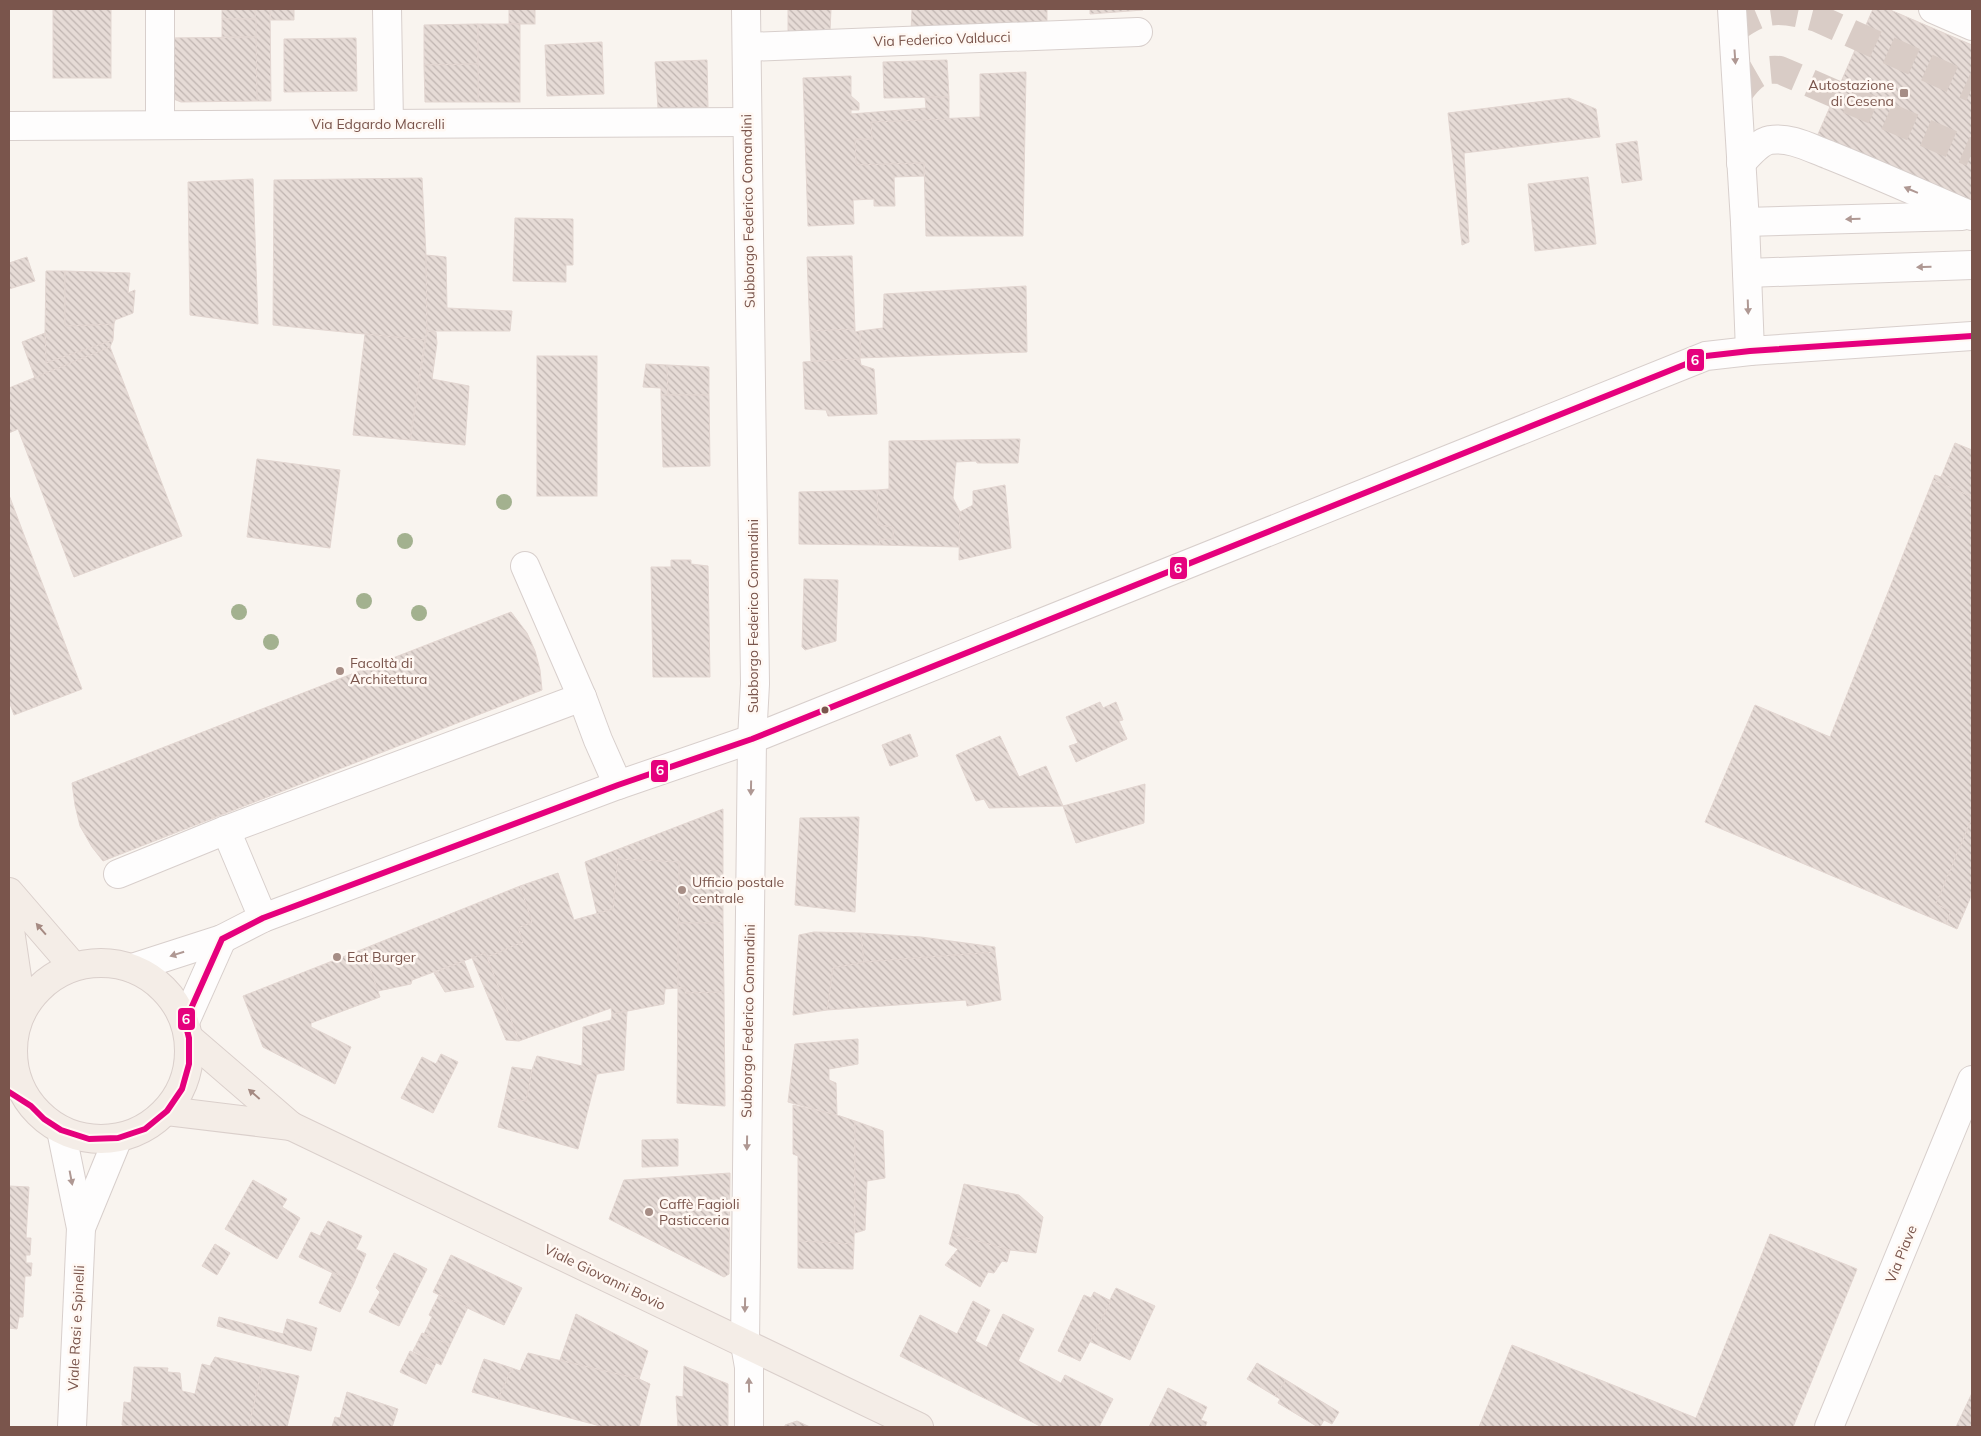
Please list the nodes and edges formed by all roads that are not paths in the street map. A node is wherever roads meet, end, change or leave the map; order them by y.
1 (160, 9) edge
2 (387, 9) edge
3 (746, 9) edge
4 (1732, 9) edge
5 (1933, 9) edge
6 (1972, 26) edge
7 (1138, 32) dead end
8 (747, 47) junction
9 (747, 122) junction
10 (389, 124) junction
11 (160, 125) junction
12 (9, 126) edge
13 (1741, 163) junction
14 (1972, 216) edge
15 (1745, 222) junction
16 (1972, 265) edge
17 (1747, 273) junction
18 (1972, 336) edge
19 (1750, 350) junction
20 (525, 566) dead end
21 (582, 697) junction
22 (752, 739) junction
23 (618, 785) junction
24 (226, 830) junction
25 (118, 874) dead end
26 (9, 892) edge
27 (262, 918) junction
28 (9, 923) edge
29 (222, 939) junction
30 (73, 966) junction
31 (132, 968) junction
32 (16, 1020) edge
33 (187, 1030) junction
34 (1972, 1080) edge
35 (20, 1099) edge
36 (167, 1111) junction
37 (291, 1126) junction
38 (61, 1130) junction
39 (118, 1138) junction
40 (81, 1228) junction
41 (744, 1344) junction
42 (72, 1427) edge
43 (749, 1427) edge
44 (919, 1427) edge
45 (1829, 1427) edge

1 - 11 street
2 - 10 street
3 - 8 street, Subborgo Federico Comandini
4 -> 13 street
5 - 6 street
7 - 8 street, Via Federico Valducci
8 - 9 street, Subborgo Federico Comandini
9 - 10 street, Via Edgardo Macrelli
9 - 22 street, Subborgo Federico Comandini
10 - 11 street, Via Edgardo Macrelli
11 - 12 street, Via Edgardo Macrelli
14 -> 13 street
13 - 15 street
14 -> 15 street
15 - 17 street
16 -> 17 street
17 -> 19 street
18 - 19 street
19 - 22 street
20 - 21 street
21 - 23 street
21 - 24 street
22 - 23 street
22 -> 41 street, Subborgo Federico Comandini
23 - 27 street
24 - 25 street
24 - 27 street
30 -> 26 main road
27 - 29 street
28 - 32 main road
29 -> 31 street
29 - 33 street
30 - 31 main road
30 - 32 main road
31 - 33 main road
32 - 35 main road
33 - 36 main road
37 -> 33 main road, Viale Giovanni Bovio
34 - 45 street, Via Piave
35 - 38 main road
36 - 37 main road, Viale Giovanni Bovio
36 - 39 main road
37 - 41 main road, Viale Giovanni Bovio
38 - 39 main road
38 -> 40 street, Viale Rasi e Spinelli
39 - 40 street, Viale Rasi e Spinelli
40 - 42 street, Viale Rasi e Spinelli
43 -> 41 street, Subborgo Federico Comandini
41 - 44 main road, Viale Giovanni Bovio

